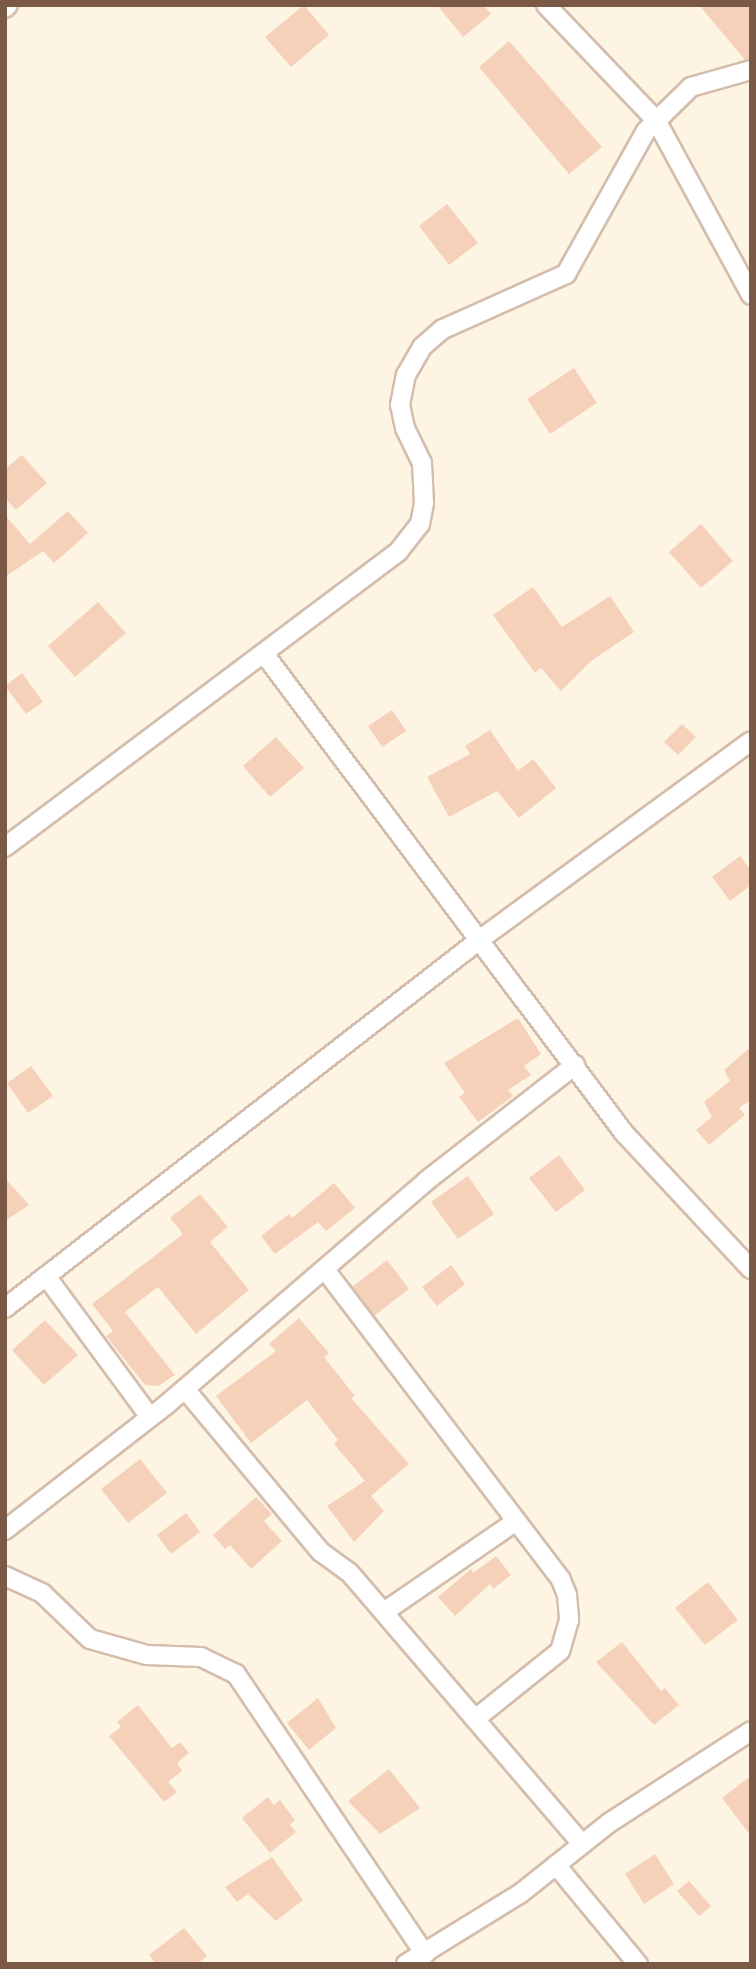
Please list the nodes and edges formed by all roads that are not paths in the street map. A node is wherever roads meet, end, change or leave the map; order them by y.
1 (546, 5) edge
2 (751, 70) edge
3 (656, 120) junction
4 (751, 295) edge
5 (265, 655) junction
6 (751, 741) edge
7 (5, 847) edge
8 (482, 938) junction
9 (575, 1065) junction
10 (751, 1269) edge
11 (326, 1271) junction
12 (46, 1276) junction
13 (5, 1308) edge
14 (185, 1389) junction
15 (150, 1417) junction
16 (515, 1522) junction
17 (5, 1530) edge
18 (5, 1576) edge
19 (384, 1612) junction
20 (475, 1719) junction
21 (751, 1731) edge
22 (582, 1844) junction
23 (556, 1865) junction
24 (425, 1954) junction
25 (406, 1964) edge
26 (638, 1964) edge

1 - 3 street
2 - 3 street
3 - 4 street
3 - 5 street
5 - 7 street
5 - 8 street
6 - 8 street
8 - 9 street
8 - 12 street
9 - 10 street
9 - 11 street
11 - 14 street
11 - 16 street
12 - 13 street
12 - 15 street
14 - 15 street
14 - 19 street
15 - 17 street
16 - 19 street
16 - 20 street
18 - 24 street
19 - 20 street
20 - 22 street
21 - 22 street
22 - 23 street
23 - 24 street
23 - 26 street
24 - 25 street

